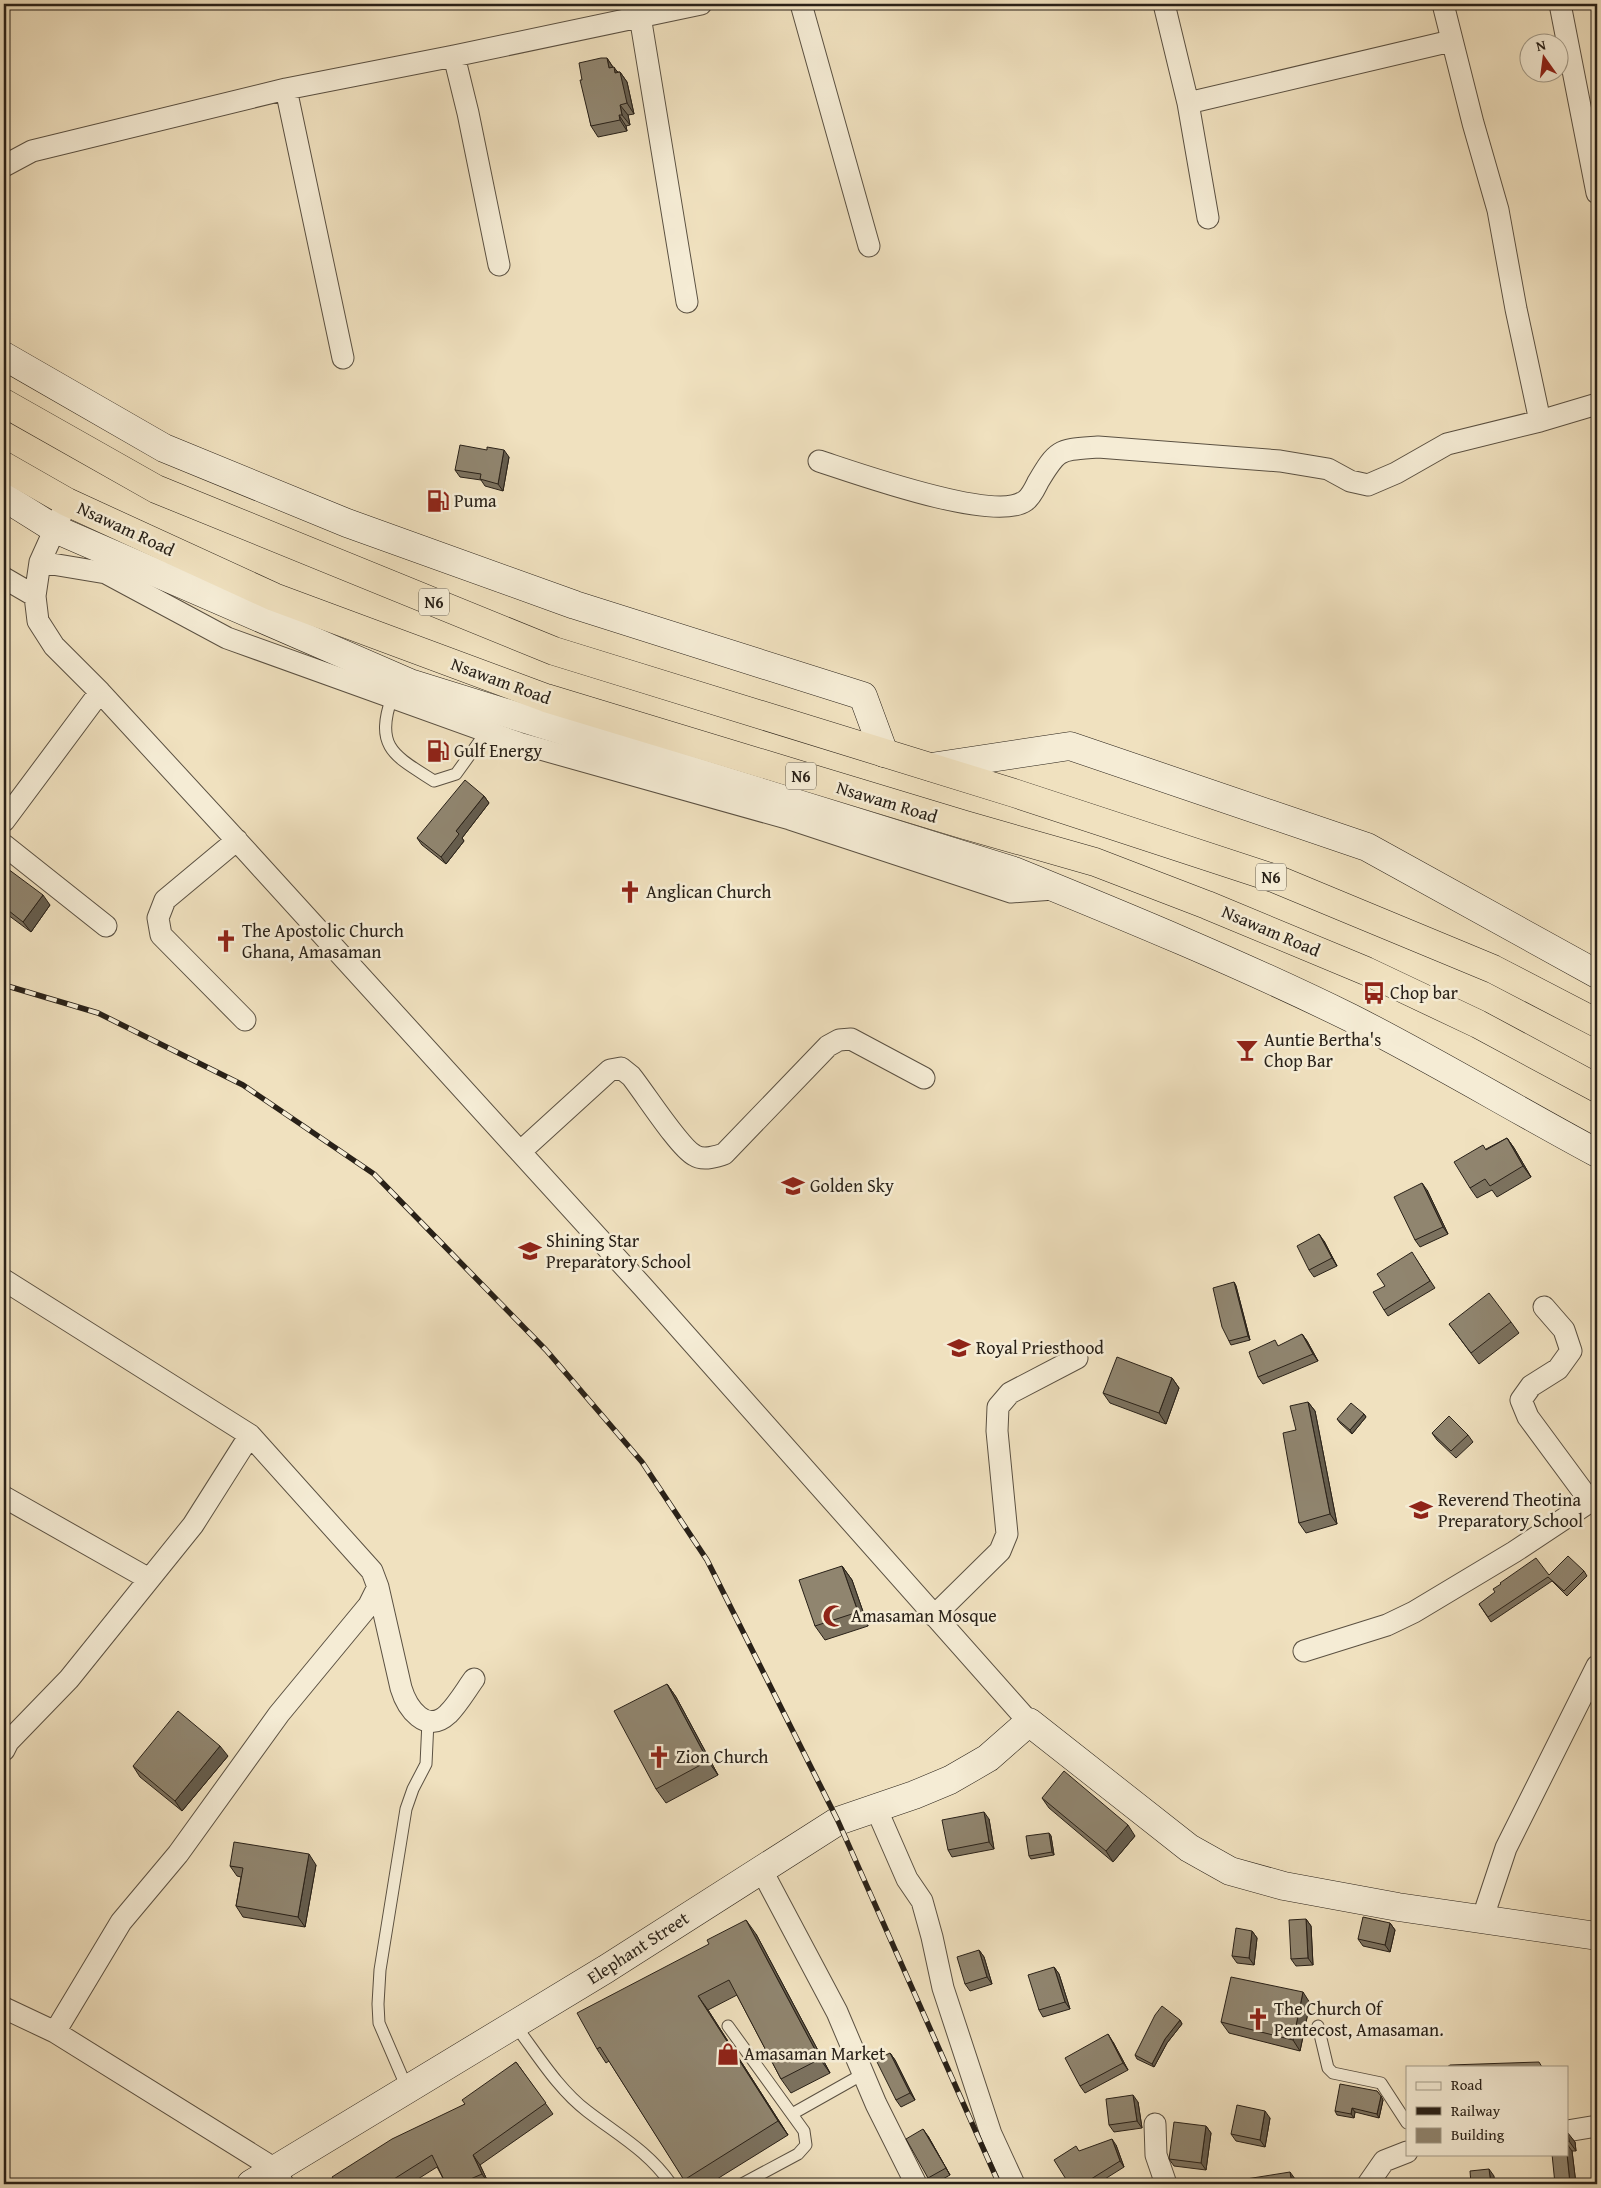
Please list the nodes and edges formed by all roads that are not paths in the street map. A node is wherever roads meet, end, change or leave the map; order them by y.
1 (700, 4) edge
2 (801, 4) edge
3 (1164, 4) edge
4 (1443, 4) edge
5 (1560, 4) edge
6 (640, 16) junction
7 (1451, 41) junction
8 (454, 56) junction
9 (286, 89) junction
10 (1188, 103) junction
11 (1594, 154) edge
12 (4, 166) edge
13 (1597, 193) edge
14 (1208, 218) dead end
15 (869, 246) dead end
16 (499, 265) dead end
17 (686, 302) dead end
18 (4, 356) edge
19 (343, 358) dead end
20 (4, 403) edge
21 (1597, 404) edge
22 (1540, 421) junction
23 (819, 462) dead end
24 (4, 466) edge
25 (4, 497) edge
26 (67, 502) junction
27 (55, 529) junction
28 (40, 562) junction
29 (4, 578) edge
30 (35, 596) junction
31 (100, 692) junction
32 (392, 697) junction
33 (487, 731) junction
34 (884, 753) junction
35 (931, 767) junction
36 (4, 821) edge
37 (237, 840) junction
38 (4, 845) edge
39 (1058, 889) junction
40 (106, 926) dead end
41 (1597, 974) edge
42 (245, 1020) dead end
43 (1597, 1023) edge
44 (924, 1078) dead end
45 (1597, 1088) edge
46 (520, 1152) junction
47 (1597, 1153) edge
48 (4, 1280) edge
49 (1544, 1307) dead end
50 (1077, 1358) dead end
51 (250, 1435) junction
52 (4, 1497) edge
53 (1594, 1499) edge
54 (149, 1579) junction
55 (378, 1587) junction
56 (934, 1616) junction
57 (1304, 1651) dead end
58 (1597, 1666) edge
59 (474, 1679) dead end
60 (428, 1721) junction
61 (1028, 1722) junction
62 (5, 1744) edge
63 (876, 1808) junction
64 (761, 1869) junction
65 (1482, 1920) junction
66 (1597, 1936) edge
67 (4, 2008) edge
68 (515, 2025) junction
69 (728, 2026) dead end
70 (1318, 2026) dead end
71 (55, 2032) junction
72 (863, 2074) junction
73 (408, 2088) junction
74 (792, 2114) junction
75 (1406, 2122) edge
76 (1156, 2124) dead end
77 (1597, 2126) edge
78 (1568, 2132) edge
79 (1406, 2152) edge
80 (279, 2177) edge
81 (251, 2184) edge
82 (671, 2184) edge
83 (742, 2184) edge
84 (916, 2184) edge
85 (1014, 2184) edge
86 (1166, 2184) edge
87 (1368, 2184) edge

1 - 6 street
2 - 15 street
3 - 10 street
4 - 7 street
5 - 11 street
6 - 8 street
6 - 17 street
7 - 10 street
7 - 22 street
8 - 9 street
8 - 16 street
9 - 12 street
9 - 19 street
10 - 14 street
11 - 13 street
18 - 34 main road
20 - 34 highway, N6
21 - 22 street
22 - 23 street
24 - 26 highway, Nsawam Road / N6
25 - 27 main road
26 - 27 street
26 - 45 highway, Nsawam Road / N6
27 - 28 street
27 - 39 main road
28 - 30 street
28 - 32 street
29 - 30 street
30 - 31 street
31 - 36 street
31 - 37 street
32 - 33 street
32 - 33 lane
33 - 39 street
34 - 35 highway, N6
35 - 41 main road
35 - 43 highway, N6
37 - 42 street
37 - 46 street
38 - 40 street
39 - 47 main road
44 - 46 street
46 - 56 street
48 - 51 street
49 - 53 street
50 - 56 street
51 - 54 street
51 - 55 street
52 - 54 street
53 - 57 street
54 - 62 street
55 - 60 street
55 - 71 street
56 - 61 street
58 - 65 street
59 - 60 street
60 - 73 lane
61 - 63 main road, Elephant Street
61 - 65 main road
63 - 64 main road, Elephant Street
63 - 85 street
64 - 68 main road, Elephant Street
64 - 72 street
65 - 66 main road
67 - 71 street
68 - 73 main road, Elephant Street
68 - 82 lane
69 - 74 lane
70 - 75 lane
71 - 80 street
72 - 74 lane
72 - 84 street
73 - 80 main road, Elephant Street
74 - 83 lane
76 - 86 street
77 - 78 street
79 - 87 street
80 - 81 main road, Elephant Street

